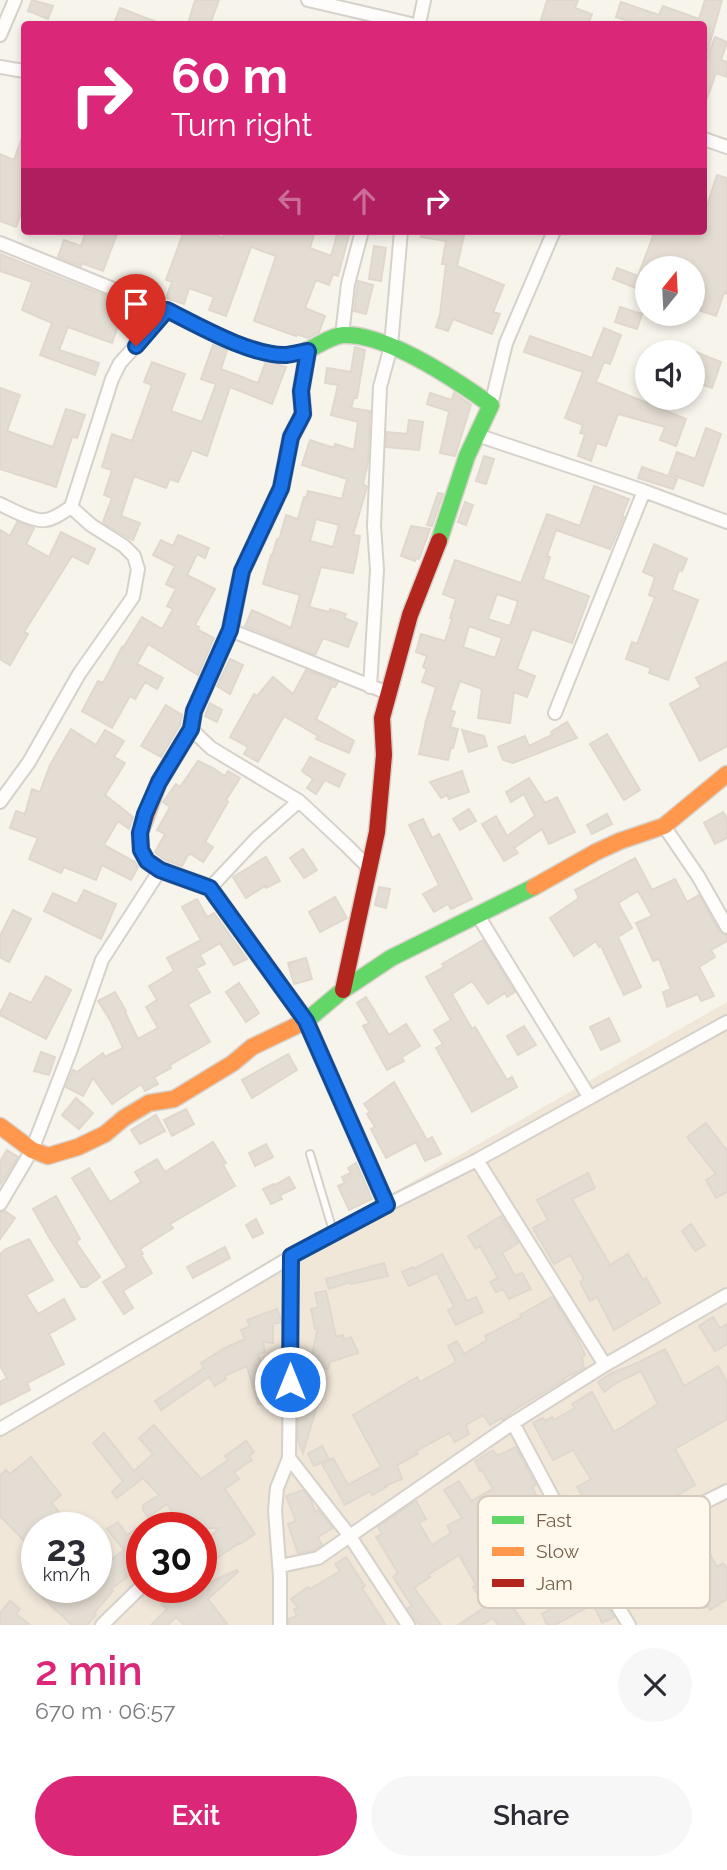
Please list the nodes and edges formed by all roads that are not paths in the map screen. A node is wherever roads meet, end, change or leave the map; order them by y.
1 (15, 0) edge
2 (308, 0) edge
3 (424, 0) edge
4 (398, 21) edge
5 (420, 21) edge
6 (0, 35) edge
7 (0, 67) edge
8 (21, 70) edge
9 (707, 140) edge
10 (727, 147) edge
11 (361, 235) edge
12 (400, 235) edge
13 (552, 235) edge
14 (0, 243) edge
15 (167, 310) junction
16 (342, 335) junction
17 (391, 346) junction
18 (308, 351) junction
19 (491, 405) junction
20 (477, 435) junction
21 (644, 491) junction
22 (0, 504) edge
23 (71, 507) junction
24 (727, 522) edge
25 (230, 630) junction
26 (370, 687) junction
27 (388, 694) junction
28 (555, 713) dead end
29 (191, 729) junction
30 (727, 774) edge
31 (299, 801) junction
32 (0, 802) edge
33 (664, 826) junction
34 (369, 868) junction
35 (160, 870) junction
36 (210, 888) junction
37 (477, 914) junction
38 (727, 927) edge
39 (343, 990) junction
40 (306, 1021) junction
41 (727, 1023) edge
42 (590, 1098) junction
43 (0, 1126) edge
44 (32, 1150) junction
45 (310, 1154) dead end
46 (477, 1160) junction
47 (0, 1203) edge
48 (387, 1205) junction
49 (334, 1234) junction
50 (291, 1256) junction
51 (727, 1295) edge
52 (605, 1365) junction
53 (513, 1423) junction
54 (0, 1429) edge
55 (289, 1458) junction
56 (727, 1491) edge
57 (552, 1496) edge
58 (710, 1500) edge
59 (349, 1535) junction
60 (280, 1566) junction
61 (126, 1602) edge
62 (619, 1608) edge
63 (102, 1625) edge
64 (280, 1625) edge
65 (408, 1625) edge
66 (629, 1625) edge

1 - 6 street
2 - 4 street
3 - 5 street
7 - 8 street
9 - 10 street
11 - 16 street
12 - 17 street
13 - 19 street
14 - 15 street
15 - 18 street
15 - 23 street
16 - 17 street
16 - 18 street
17 - 19 street
17 - 26 street
18 - 25 street
19 - 20 street
20 - 21 street
20 - 27 street
21 - 24 street
21 - 28 street
22 - 23 street
23 - 32 street
25 - 26 street
25 - 29 street
26 - 27 street
27 - 34 street
29 - 31 street
29 - 35 street
30 - 33 street
31 - 34 street
31 - 36 street
33 - 37 street
33 - 38 street
34 - 39 street
35 - 36 street
35 - 44 street
36 - 40 street
37 - 39 street
37 - 42 street
39 - 40 street
40 - 44 street
40 - 48 street
41 - 42 street
42 - 46 street
43 - 44 street
44 - 47 street
45 - 49 lane
46 - 48 street
46 - 52 street
48 - 49 street
49 - 50 street
50 - 54 street
50 - 55 street
51 - 52 street
52 - 53 street
53 - 57 street
53 - 59 street
55 - 59 street
55 - 60 street
56 - 58 street
59 - 60 street
59 - 65 street
60 - 64 street
61 - 63 street
62 - 66 street

